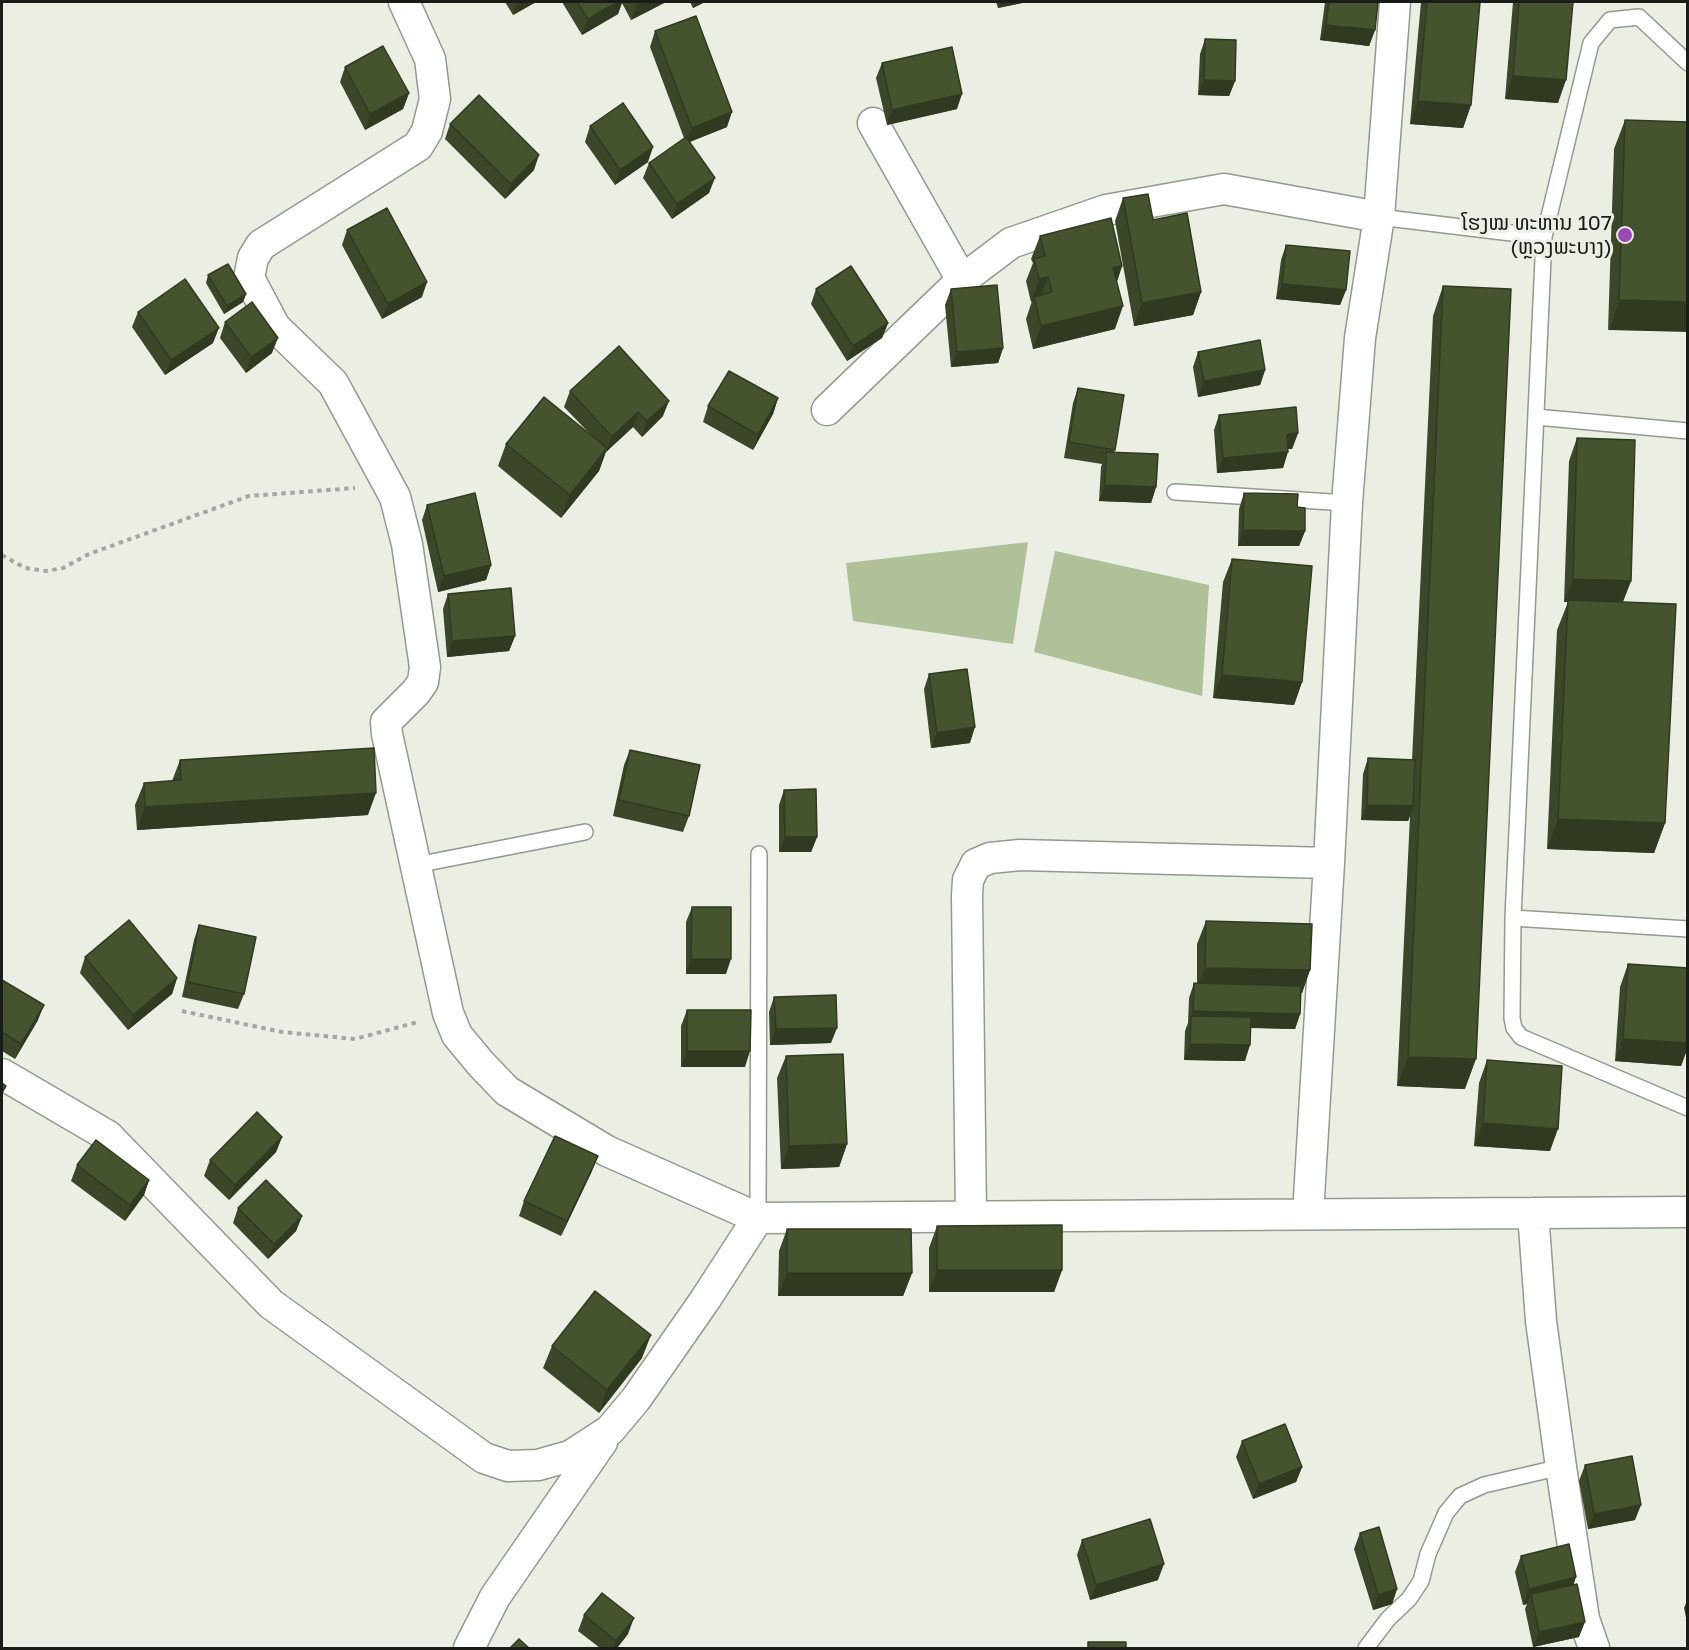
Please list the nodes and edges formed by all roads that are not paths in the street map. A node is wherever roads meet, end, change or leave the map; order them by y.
1 (404, 2) edge
2 (1395, 2) edge
3 (1688, 63) edge
4 (873, 123) dead end
5 (1379, 217) junction
6 (1544, 237) junction
7 (962, 280) junction
8 (827, 410) dead end
9 (1536, 417) junction
10 (1688, 431) edge
11 (1175, 492) dead end
12 (1347, 503) junction
13 (585, 832) dead end
14 (759, 854) dead end
15 (1329, 863) junction
16 (416, 865) junction
17 (1513, 918) junction
18 (1688, 929) edge
19 (2, 1074) edge
20 (1688, 1108) edge
21 (1688, 1212) edge
22 (1533, 1213) junction
23 (1308, 1214) junction
24 (971, 1216) junction
25 (758, 1218) junction
26 (610, 1430) junction
27 (1561, 1467) junction
28 (469, 1647) edge
29 (1366, 1648) edge
30 (1594, 1648) edge

1 - 16 street
2 - 5 street
3 - 6 lane
4 - 7 street
5 - 6 lane
5 - 7 street
5 - 12 street
6 - 9 lane
7 - 8 street
9 - 10 lane
9 - 17 lane
11 - 12 lane
12 - 15 street
13 - 16 lane
14 - 25 lane
15 - 23 street
15 - 24 street
16 - 25 street
17 - 18 lane
17 - 20 lane
19 - 26 street
21 - 22 street
22 - 23 street
22 - 27 street
23 - 24 street
24 - 25 street
25 - 26 street
26 - 28 street
27 - 29 lane
27 - 30 street

